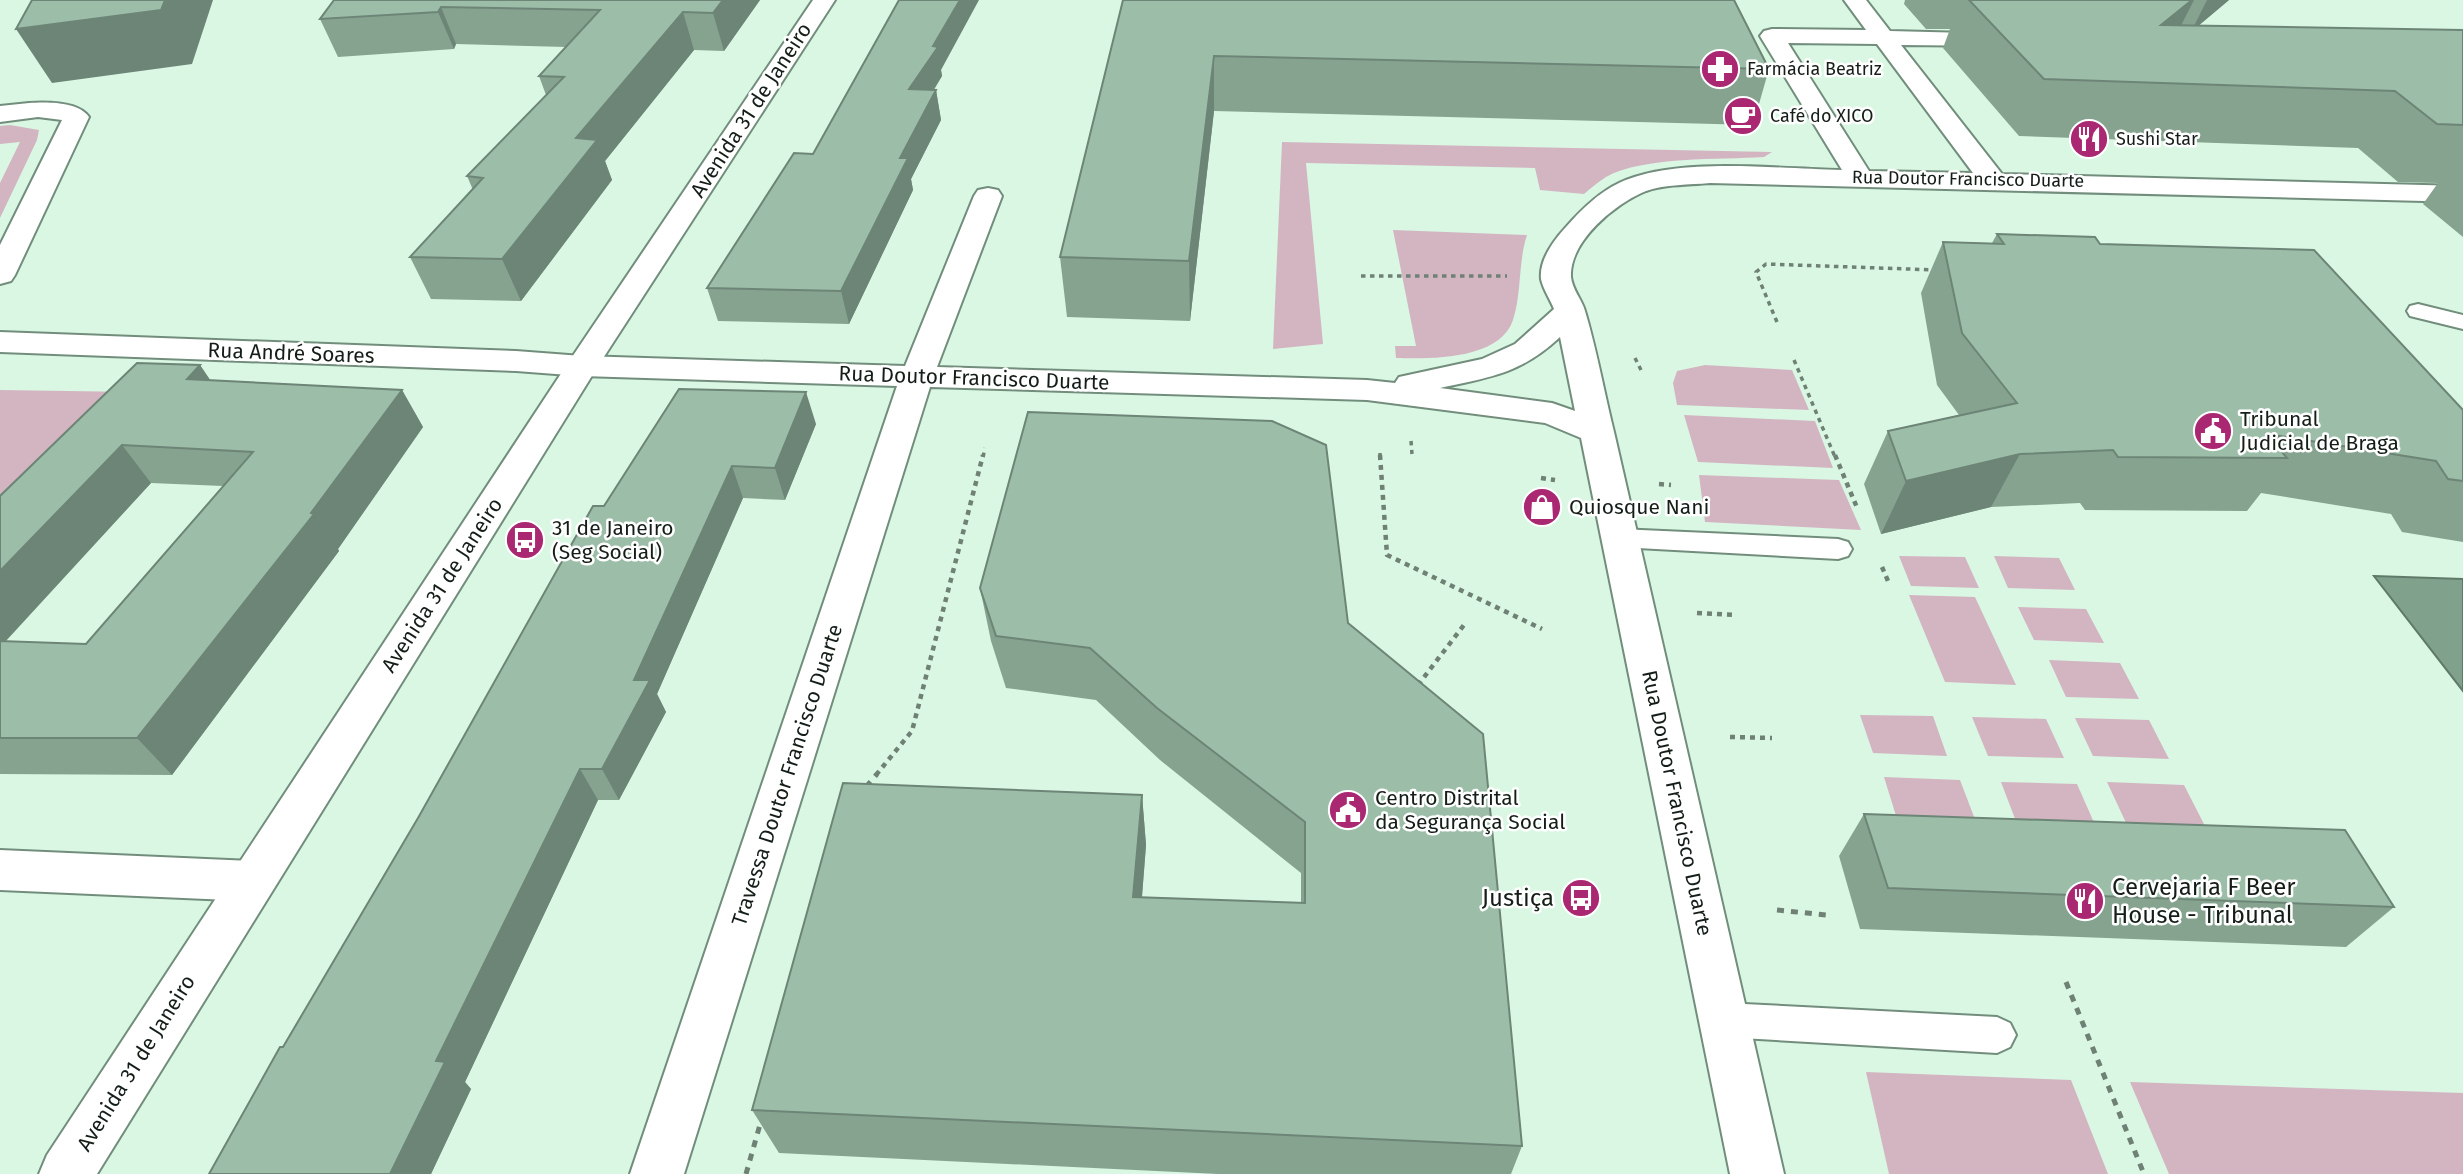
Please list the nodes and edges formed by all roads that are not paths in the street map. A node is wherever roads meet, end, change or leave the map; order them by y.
1 (824, 0) edge
2 (1855, 0) edge
3 (1744, 36) edge
4 (1772, 36) junction
5 (1881, 37) junction
6 (2026, 39) edge
7 (0, 114) edge
8 (1859, 176) junction
9 (1992, 180) junction
10 (2463, 194) edge
11 (988, 196) dead end
12 (0, 275) edge
13 (1569, 311) junction
14 (2418, 311) dead end
15 (2463, 322) edge
16 (0, 342) edge
17 (85, 345) junction
18 (294, 354) junction
19 (582, 366) junction
20 (917, 376) junction
21 (1367, 390) junction
22 (1597, 432) junction
23 (1619, 538) junction
24 (1838, 549) dead end
25 (0, 870) edge
26 (252, 881) junction
27 (1724, 1020) junction
28 (1997, 1035) dead end
29 (66, 1174) edge
30 (657, 1174) edge
31 (1757, 1174) edge

1 - 19 street, Avenida 31 de Janeiro
2 - 5 street
3 - 4 street
4 - 5 street
4 - 8 street
5 - 6 street
5 - 9 street
7 - 12 street
8 - 9 street, Rua Doutor Francisco Duarte
8 - 13 street, Rua Doutor Francisco Duarte
9 - 10 street, Rua Doutor Francisco Duarte
11 - 20 street, Travessa Doutor Francisco Duarte
13 - 21 street, Rua Doutor Francisco Duarte
13 - 22 street, Rua Doutor Francisco Duarte
14 - 15 lane
16 - 17 street, Rua André Soares
17 - 18 street, Rua André Soares
17 - 18 street
18 - 19 street, Rua André Soares
19 - 20 street, Rua Doutor Francisco Duarte
19 - 26 street, Avenida 31 de Janeiro
20 - 21 street, Rua Doutor Francisco Duarte
20 - 30 street, Travessa Doutor Francisco Duarte
21 - 22 street, Rua Doutor Francisco Duarte
22 - 23 street, Rua Doutor Francisco Duarte
23 - 24 lane
23 - 27 street, Rua Doutor Francisco Duarte
25 - 26 street
26 - 29 street, Avenida 31 de Janeiro
27 - 28 lane
27 - 31 street, Rua Doutor Francisco Duarte

